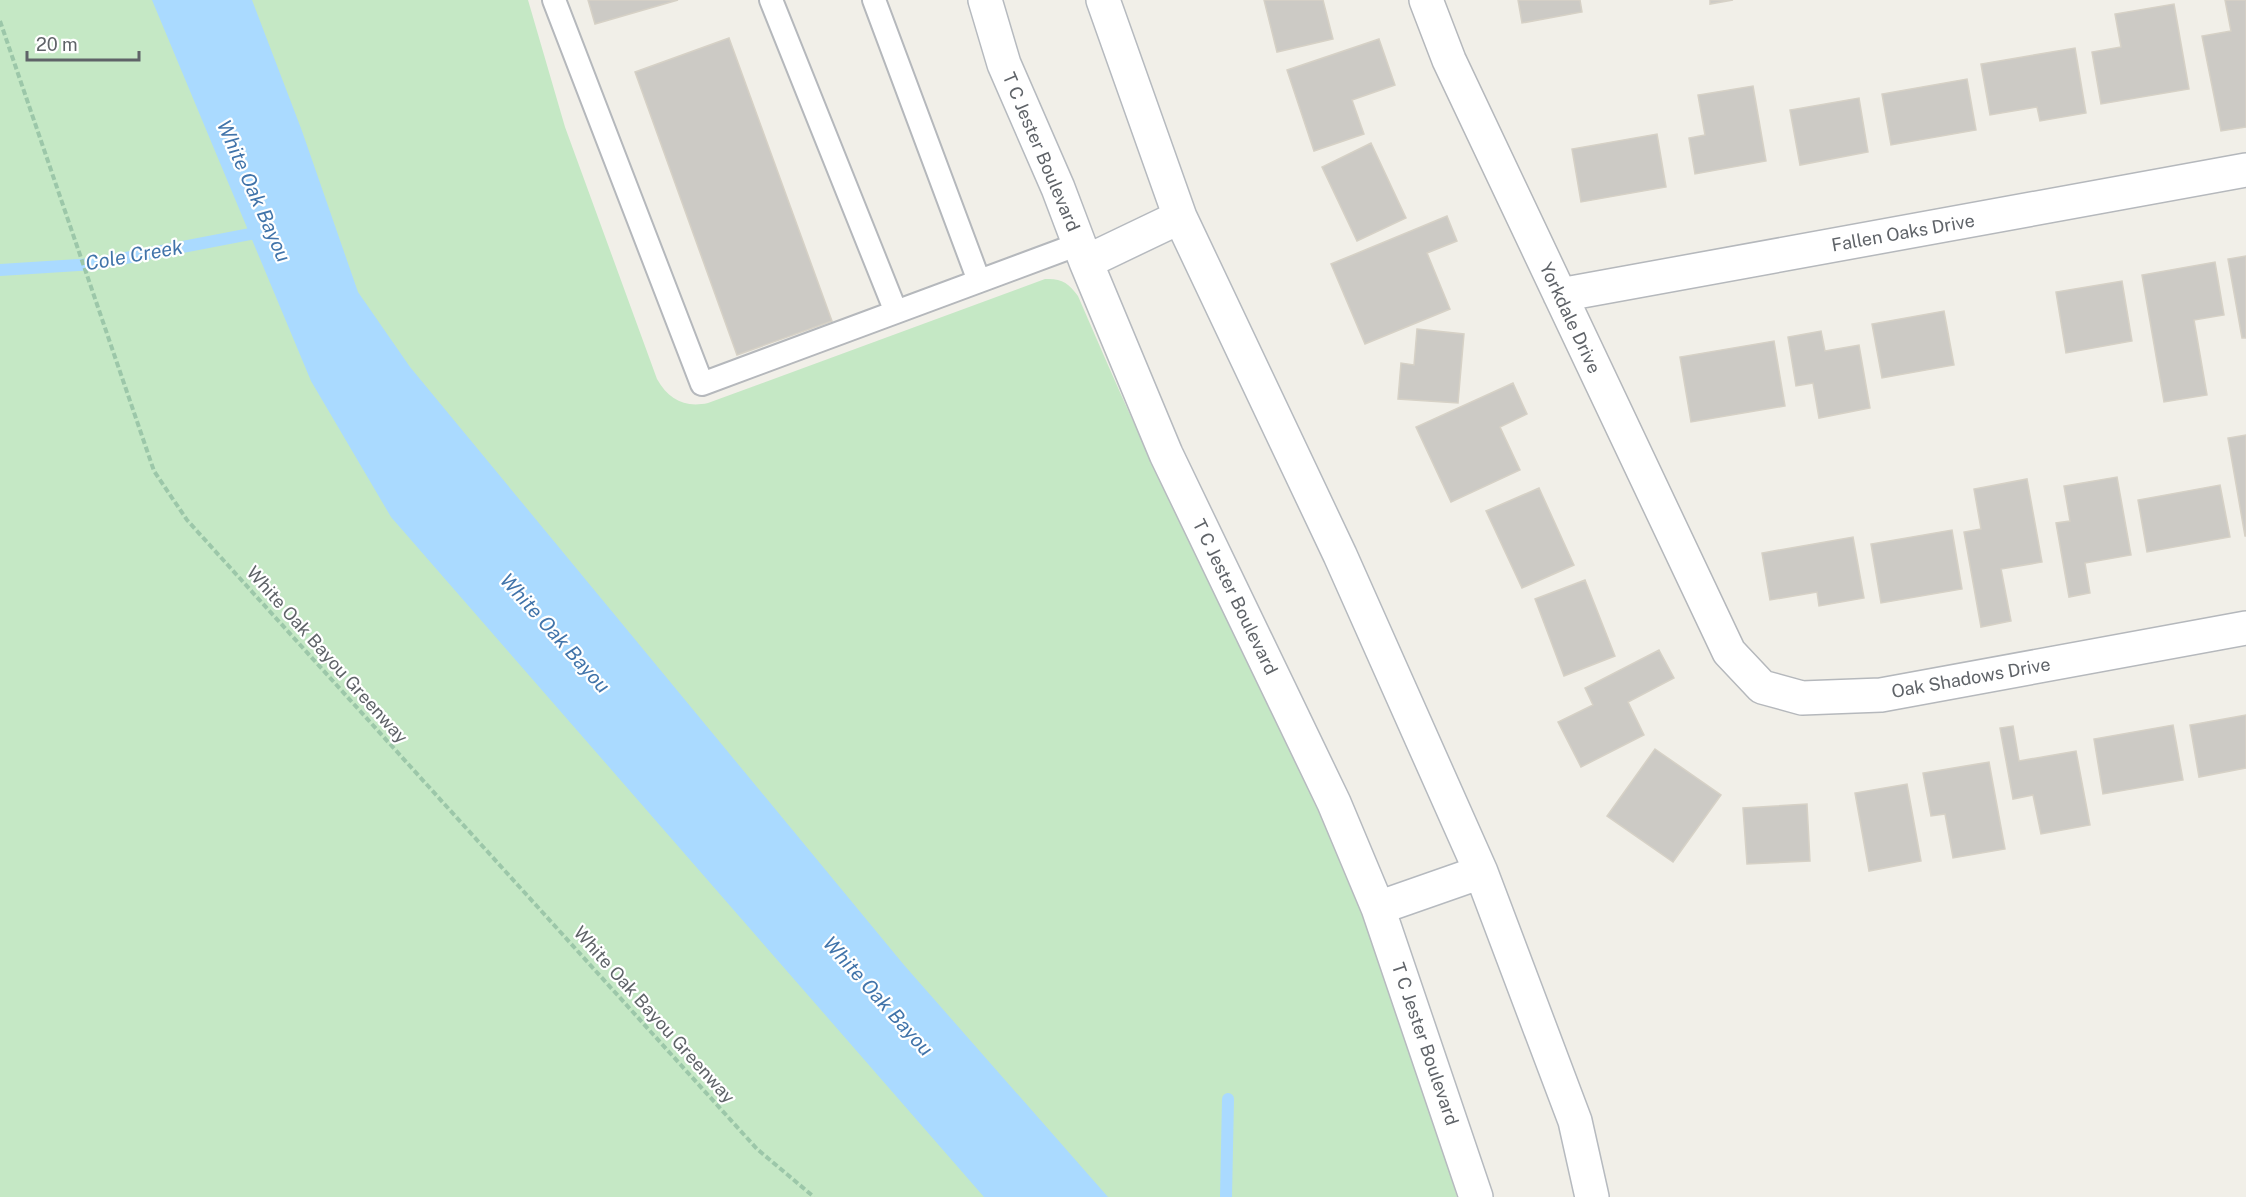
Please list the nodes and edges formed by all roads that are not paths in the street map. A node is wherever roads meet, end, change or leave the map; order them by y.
1 (554, 0) edge
2 (771, 0) edge
3 (874, 0) edge
4 (985, 0) edge
5 (1103, 0) edge
6 (1426, 0) edge
7 (2246, 170) edge
8 (1180, 217) junction
9 (1082, 253) junction
10 (979, 281) junction
11 (1560, 295) junction
12 (896, 312) junction
13 (2246, 628) edge
14 (1720, 633) joint
15 (1480, 872) junction
16 (1378, 908) junction
17 (1476, 1197) edge
18 (1592, 1197) edge

1 - 12 lane
2 - 12 lane
3 - 10 lane
4 - 9 main road, T C Jester Boulevard
5 - 8 main road
6 - 11 main road, Yorkdale Drive
7 - 11 main road, Fallen Oaks Drive
8 - 9 main road
8 - 15 main road
9 - 10 lane
9 - 16 main road, T C Jester Boulevard
10 - 12 lane
11 - 14 main road, Yorkdale Drive
13 - 14 main road, Oak Shadows Drive
15 - 16 main road
15 - 18 main road
16 - 17 main road, T C Jester Boulevard

